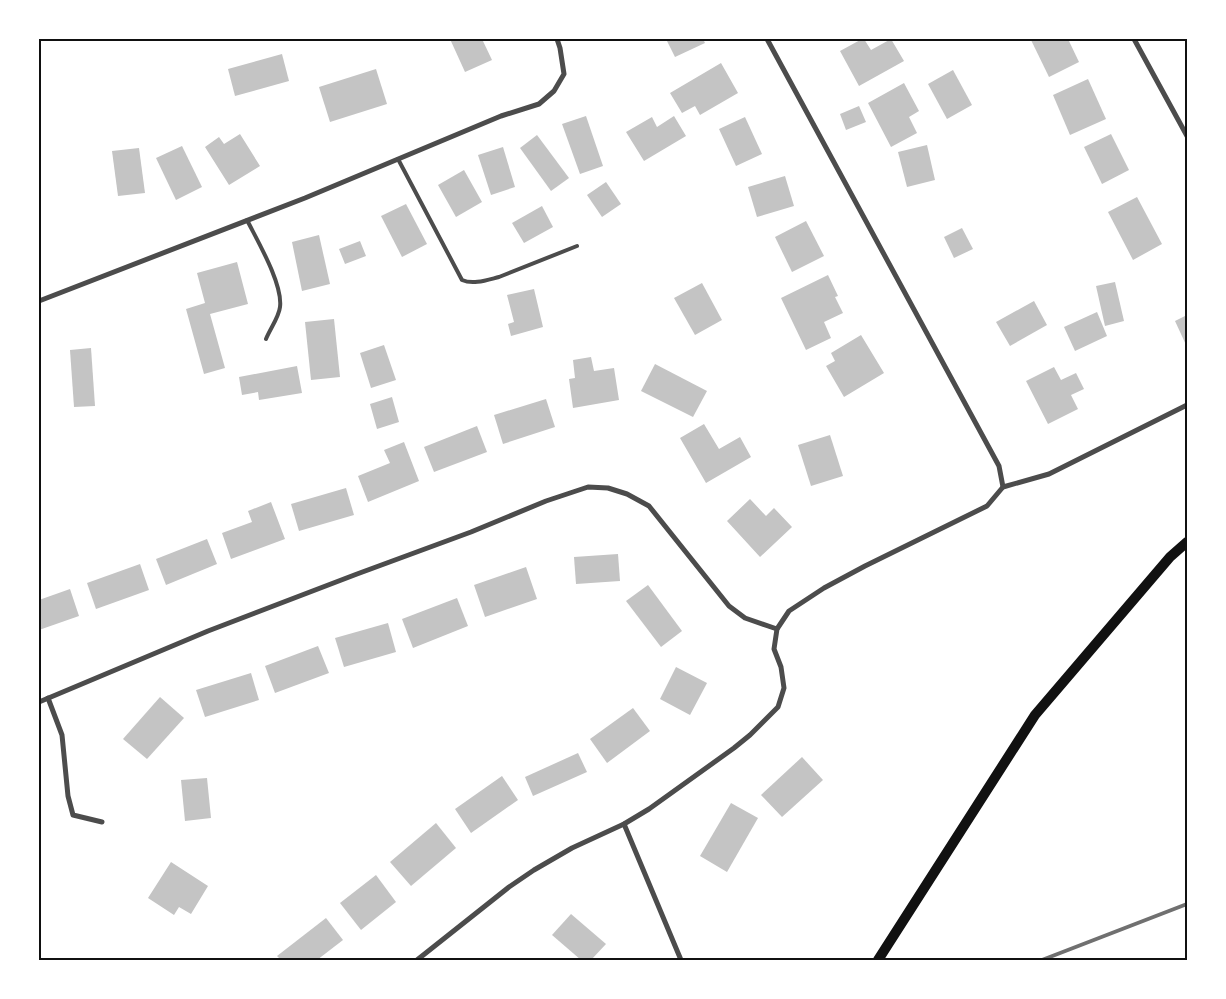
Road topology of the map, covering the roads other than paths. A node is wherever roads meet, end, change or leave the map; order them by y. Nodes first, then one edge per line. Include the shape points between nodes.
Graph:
1 (557, 39) edge
2 (767, 39) edge
3 (1134, 39) edge
4 (1187, 136) edge
5 (398, 159) junction
6 (247, 220) junction
7 (577, 246) dead end
8 (39, 301) edge
9 (266, 339) dead end
10 (1187, 405) edge
11 (1003, 487) junction
12 (1187, 542) edge
13 (777, 629) junction
14 (48, 698) junction
15 (39, 702) edge
16 (102, 822) dead end
17 (624, 824) junction
18 (417, 960) edge
19 (681, 960) edge
20 (878, 960) edge

1 - 5 street via 564,74 554,91 539,104 501,116
2 - 11 street via 999,466
3 - 4 street
5 - 6 street
5 - 7 lane via 462,280 486,281
6 - 8 street
6 - 9 lane via 278,289 280,307
10 - 11 street via 1049,474
11 - 13 street via 987,506 824,588 789,611
12 - 20 main road via 1170,557 1035,715
13 - 14 street via 745,618 729,606 649,506 608,488 588,487 347,577
13 - 17 street via 774,649 784,688 778,707 734,748
14 - 15 street
14 - 16 street via 62,735 73,815
17 - 18 street via 534,870
17 - 19 street

